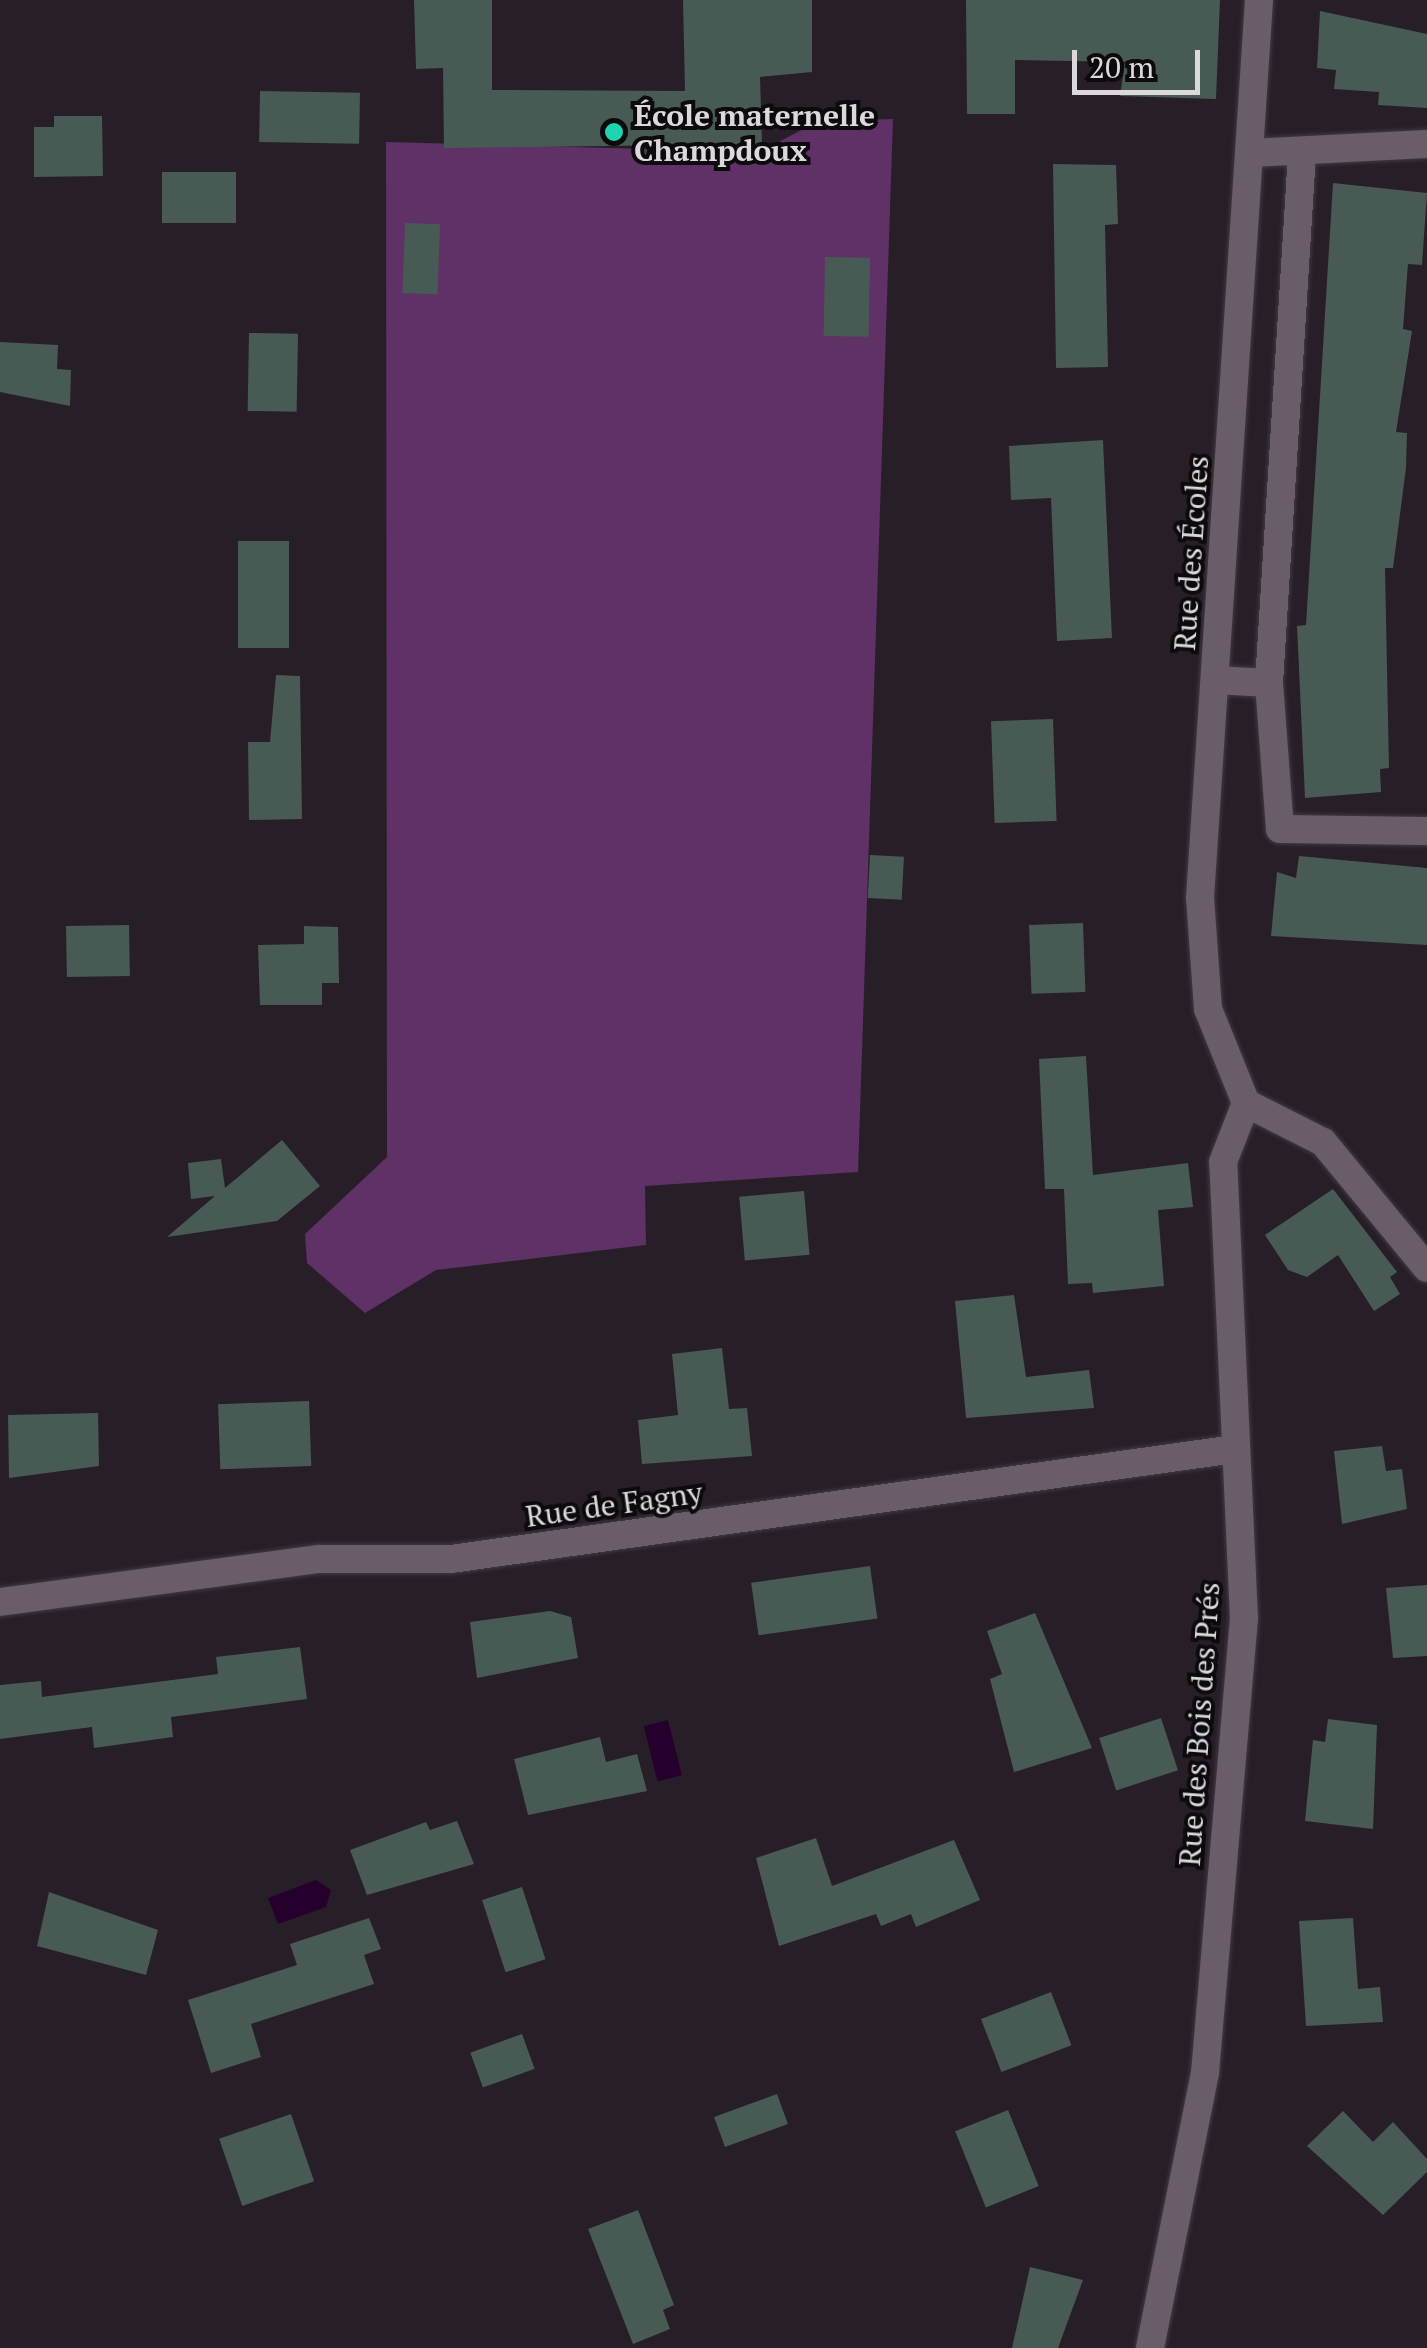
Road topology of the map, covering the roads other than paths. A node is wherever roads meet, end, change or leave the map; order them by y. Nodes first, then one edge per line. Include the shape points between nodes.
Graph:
1 (1259, 0) edge
2 (1427, 144) edge
3 (1250, 153) junction
4 (1302, 154) junction
5 (1215, 680) junction
6 (1269, 684) junction
7 (1427, 831) edge
8 (1246, 1103) junction
9 (1427, 1268) edge
10 (1235, 1449) junction
11 (0, 1602) edge
12 (1150, 2348) edge

1 - 3 street, Rue des Écoles
2 - 4 street
3 - 4 street
3 - 5 street, Rue des Écoles
4 - 6 street
5 - 6 street
5 - 8 street, Rue des Écoles via 1200,898 1208,1009
6 - 7 street via 1280,829
8 - 9 street via 1322,1142
8 - 10 street, Rue des Bois des Prés via 1222,1162
10 - 11 street, Rue de Fagny via 452,1559 319,1559
10 - 12 street, Rue des Bois des Prés via 1244,1619 1205,2073

